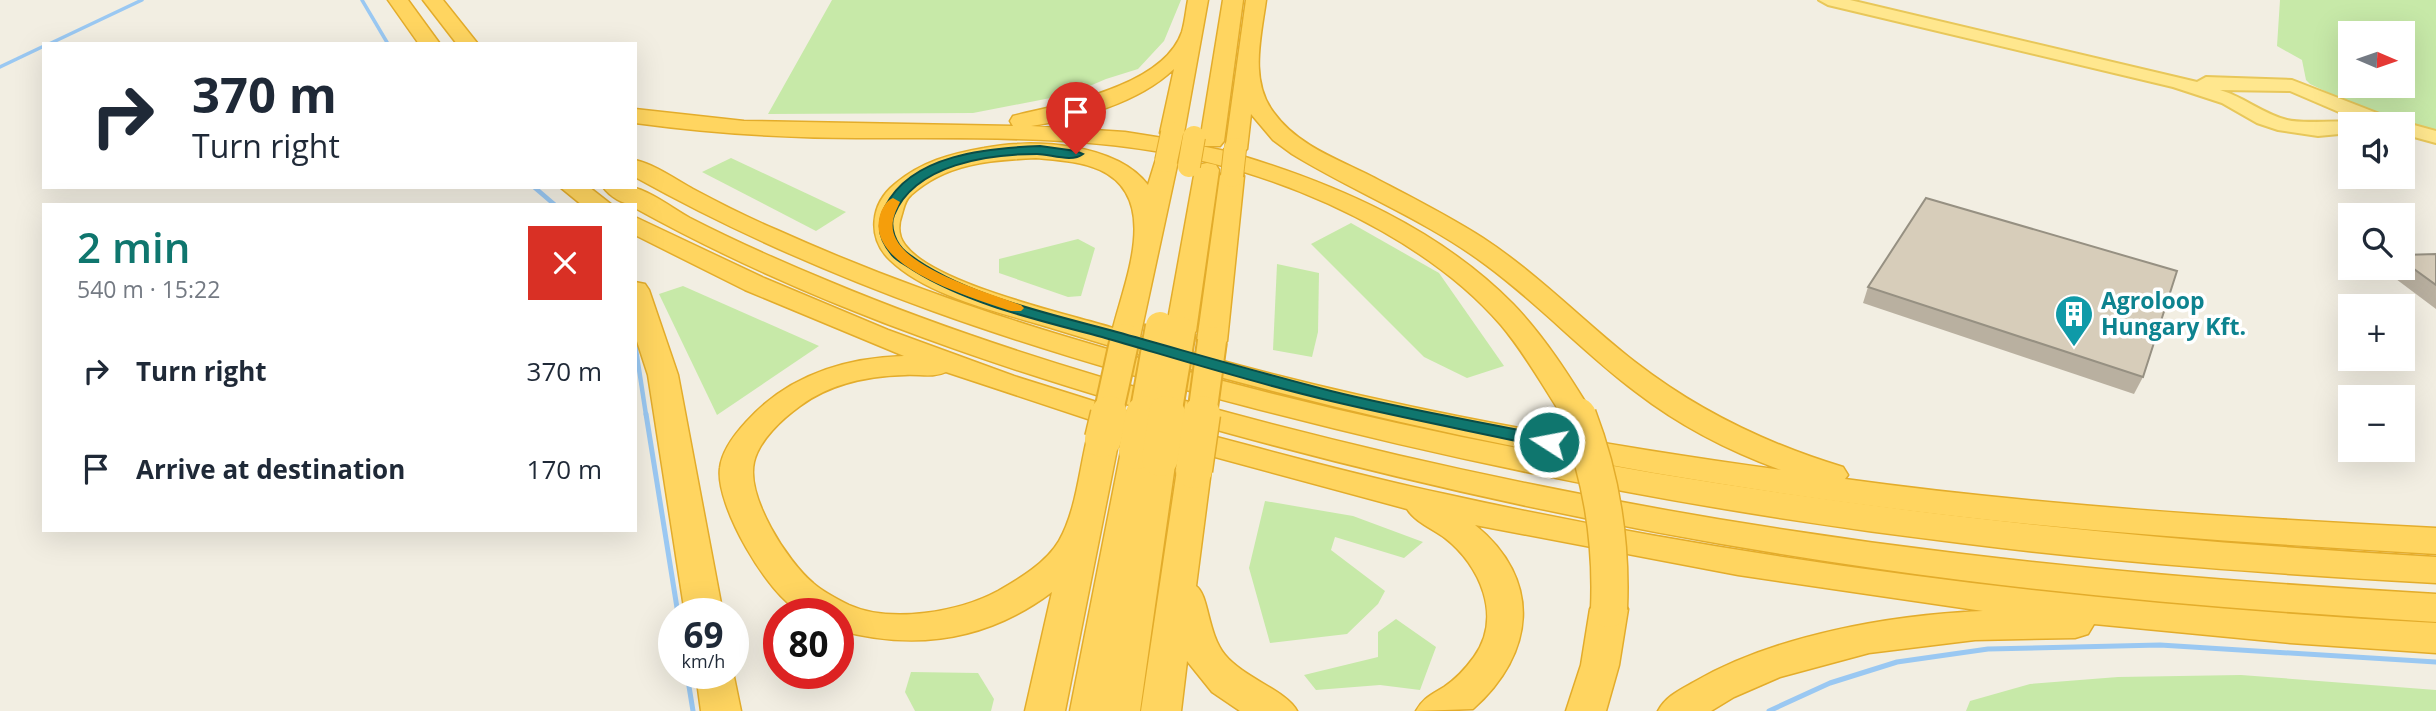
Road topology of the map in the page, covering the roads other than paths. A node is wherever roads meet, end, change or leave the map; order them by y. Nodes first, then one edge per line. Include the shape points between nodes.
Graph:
1 (396, 0) edge
2 (433, 0) edge
3 (1198, 0) edge
4 (1219, 0) edge
5 (1233, 0) edge
6 (1255, 0) edge
7 (1828, 0) edge
8 (1190, 36) junction
9 (412, 42) edge
10 (428, 42) edge
11 (466, 42) edge
12 (1247, 60) junction
13 (2135, 72) joint
14 (2231, 92) junction
15 (2339, 112) edge
16 (637, 116) edge
17 (2338, 125) edge
18 (909, 130) junction
19 (2415, 134) edge
20 (1193, 137) junction
21 (2436, 138) edge
22 (637, 168) edge
23 (1198, 168) junction
24 (557, 189) edge
25 (575, 189) edge
26 (619, 189) edge
27 (570, 203) edge
28 (597, 203) edge
29 (637, 226) edge
30 (1149, 237) junction
31 (637, 296) edge
32 (979, 375) junction
33 (1149, 455) junction
34 (1390, 493) junction
35 (1975, 507) junction
36 (1089, 512) junction
37 (1184, 538) junction
38 (2436, 541) edge
39 (2436, 570) edge
40 (701, 598) edge
41 (810, 598) edge
42 (2436, 608) edge
43 (854, 620) edge
44 (2265, 628) junction
45 (2436, 638) edge
46 (717, 689) edge
47 (721, 711) edge
48 (1045, 711) edge
49 (1090, 711) edge
50 (1120, 711) edge
51 (1161, 711) edge
52 (1277, 711) edge
53 (1436, 711) edge
54 (1586, 711) edge
55 (1678, 711) edge

1 - 9 highway via 394,9
1 - 10 highway
2 - 11 highway
3 - 8 highway
4 - 20 highway
5 - 20 highway
6 - 12 highway
7 - 13 main road
8 - 18 highway via 1151,77 1087,106 1006,123
8 - 20 highway
12 - 23 highway, bridge via 1235,149
12 - 35 highway via 1249,90 1274,129 1500,262 1668,402 1731,438 1789,461 1860,483
13 - 14 main road
14 - 15 main road via 2266,82 2291,86 2313,92
14 - 17 main road via 2264,120 2318,130
16 - 18 highway via 727,127
18 - 54 highway, bridge via 1077,135 1203,154 1273,174 1352,205 1425,248 1474,285 1508,315 1540,355 1578,416 1604,494 1611,547 1609,609 1600,665
19 - 21 main road
20 - 23 highway
20 - 23 highway, bridge
22 - 39 highway via 820,258 971,315 1101,358 1471,452 1732,500 1958,532 2184,554
23 - 30 highway
23 - 33 highway, bridge
23 - 37 highway, bridge via 1212,341
24 - 27 highway
25 - 28 highway
26 - 42 highway via 706,237 788,274 993,354 1236,426 1423,472 1667,522 1978,569 2209,593
29 - 32 highway via 763,287
30 - 35 highway via 1143,198 1128,176 1091,158 1040,150 976,155 936,169 901,191 886,218 887,237 898,254 956,287 1256,377 1419,416 1649,461
30 - 36 highway, bridge
31 - 40 highway via 663,375
32 - 34 highway via 1159,432
32 - 41 highway via 898,364 844,373 778,405 743,447 736,469 743,505 766,548 799,591
33 - 49 highway
33 - 50 highway
34 - 44 highway via 1766,567 1992,600
34 - 53 highway via 1445,520 1467,537 1480,550 1500,586 1505,636 1495,657 1466,694
35 - 38 highway via 2186,528
36 - 43 highway via 1066,558 1017,599 932,627 876,626
36 - 48 highway
37 - 51 highway
37 - 52 highway via 1186,618 1199,651 1222,679
44 - 45 highway
44 - 55 highway via 2067,624 1895,635 1826,648 1743,676
46 - 47 highway

